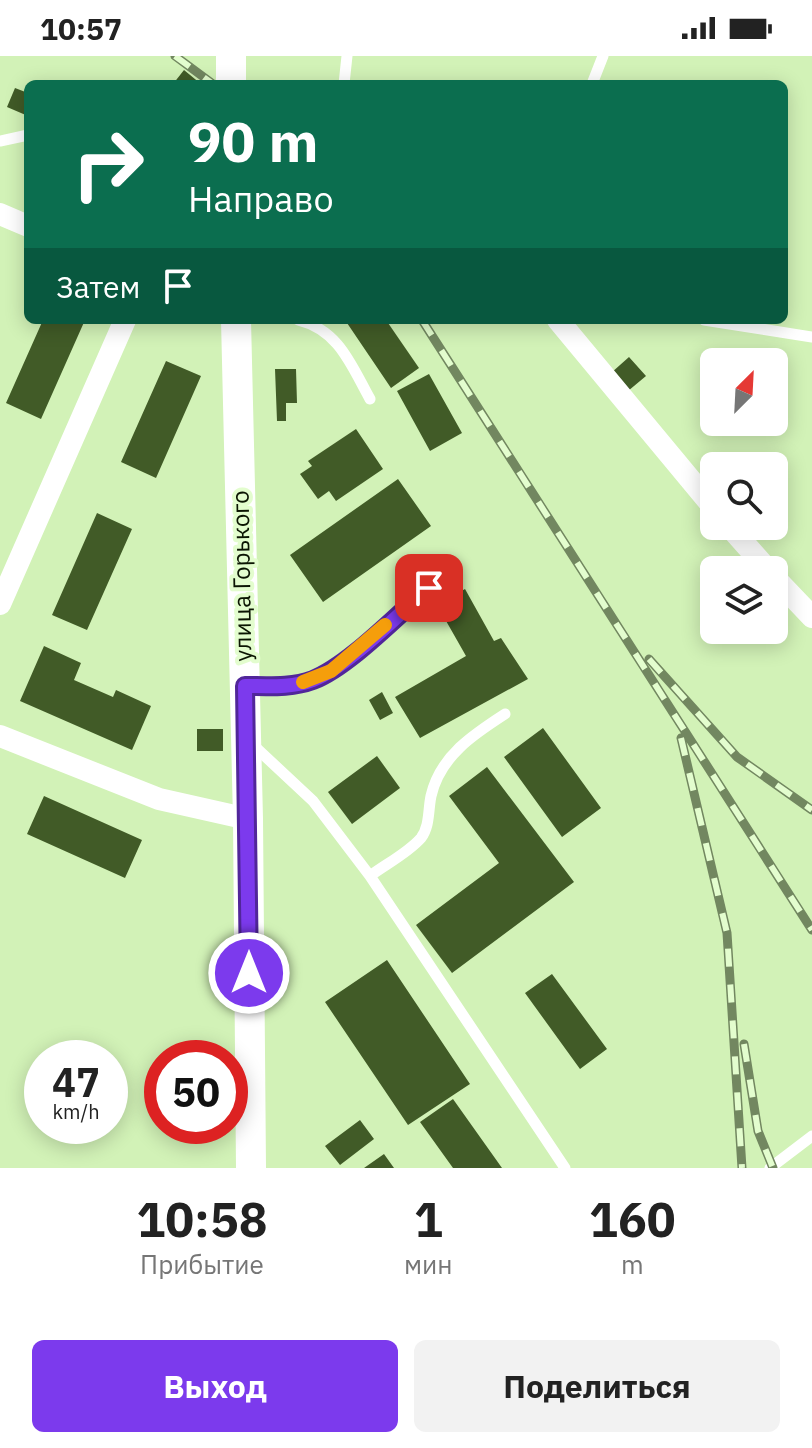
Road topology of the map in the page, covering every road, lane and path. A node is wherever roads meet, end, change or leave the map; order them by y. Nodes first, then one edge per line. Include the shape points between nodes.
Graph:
1 (347, 56) edge
2 (603, 56) edge
3 (344, 80) edge
4 (594, 80) edge
5 (24, 136) edge
6 (0, 141) edge
7 (0, 214) edge
8 (24, 224) edge
9 (123, 324) edge
10 (236, 324) edge
11 (315, 324) edge
12 (561, 324) edge
13 (729, 324) edge
14 (812, 337) edge
15 (370, 399) dead end
16 (700, 491) edge
17 (741, 540) edge
18 (756, 556) edge
19 (429, 588) dead end
20 (788, 592) edge
21 (0, 604) edge
22 (812, 617) edge
23 (245, 686) junction
24 (505, 714) dead end
25 (0, 736) edge
26 (246, 738) junction
27 (248, 819) junction
28 (370, 876) junction
29 (812, 1136) edge
30 (251, 1168) edge
31 (565, 1168) edge
32 (770, 1168) edge

1 - 3 lane
2 - 4 lane
5 - 6 lane
7 - 8 street
9 - 21 street
10 - 23 main road, улица Горького
11 - 15 lane via 339,342
12 - 16 street
13 - 14 lane
17 - 18 street
19 - 23 lane via 331,671 288,685
20 - 22 street
23 - 26 main road, улица Горького
24 - 28 lane via 464,741 448,760 431,794 420,840
25 - 27 street via 159,799
26 - 27 main road, улица Горького
26 - 28 lane via 313,801
27 - 30 main road, улица Горького
28 - 31 lane
29 - 32 lane

